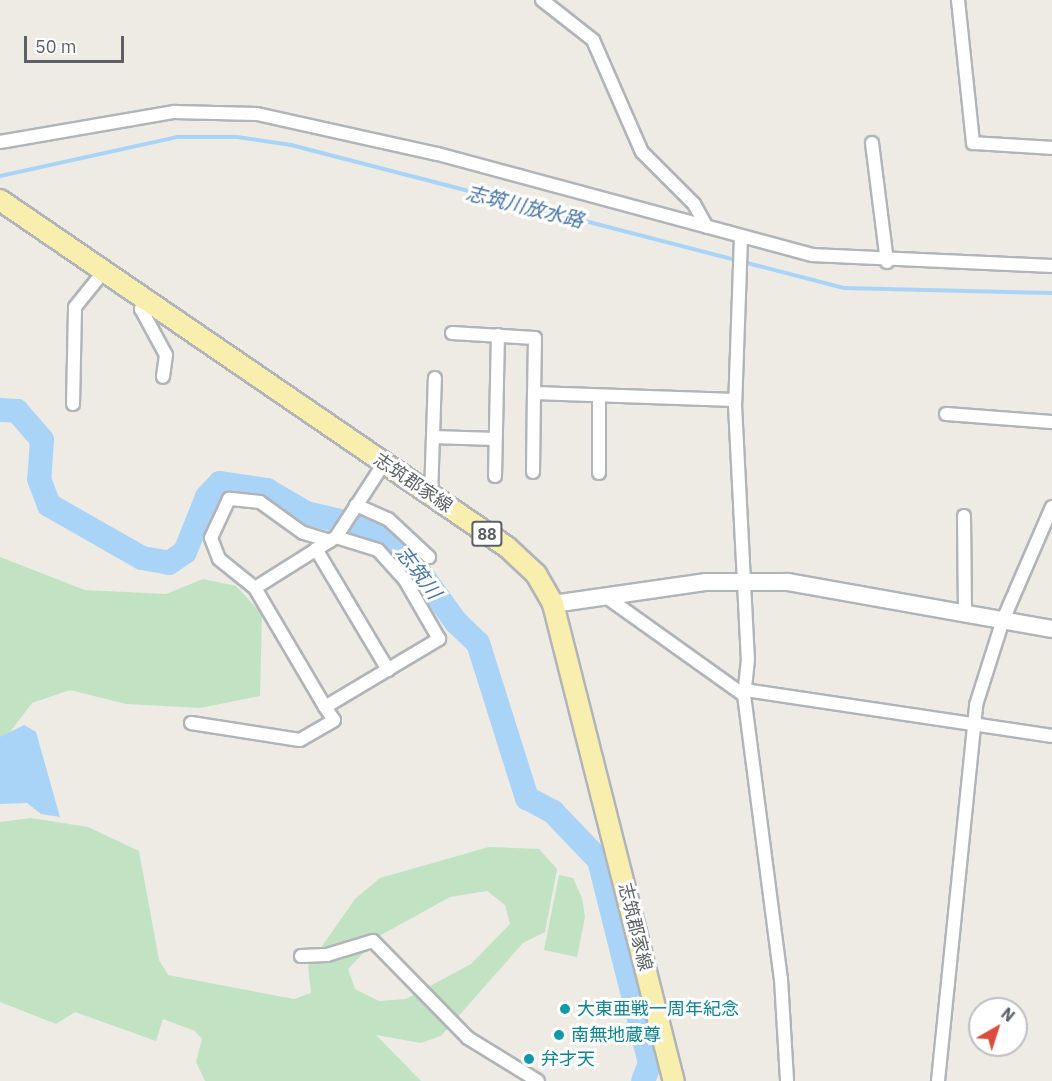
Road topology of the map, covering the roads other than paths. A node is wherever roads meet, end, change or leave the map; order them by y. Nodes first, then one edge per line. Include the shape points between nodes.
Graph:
1 (542, 0) edge
2 (958, 0) edge
3 (0, 142) edge
4 (872, 143) dead end
5 (1052, 148) edge
6 (3, 207) edge
7 (707, 227) junction
8 (741, 237) junction
9 (887, 262) junction
10 (1052, 266) edge
11 (104, 270) junction
12 (144, 299) junction
13 (452, 333) dead end
14 (498, 335) junction
15 (163, 377) dead end
16 (435, 378) dead end
17 (534, 393) junction
18 (599, 397) junction
19 (735, 400) junction
20 (74, 404) dead end
21 (946, 414) dead end
22 (1052, 422) edge
23 (433, 437) junction
24 (495, 439) junction
25 (384, 463) junction
26 (533, 472) dead end
27 (599, 473) dead end
28 (495, 476) dead end
29 (431, 496) junction
30 (1052, 507) edge
31 (353, 509) junction
32 (964, 516) dead end
33 (335, 536) junction
34 (316, 549) junction
35 (429, 557) dead end
36 (741, 582) junction
37 (255, 588) junction
38 (605, 596) junction
39 (553, 604) junction
40 (965, 613) junction
41 (1003, 620) junction
42 (1052, 629) edge
43 (388, 670) junction
44 (745, 692) junction
45 (325, 707) junction
46 (191, 723) dead end
47 (974, 724) junction
48 (1052, 736) edge
49 (301, 956) dead end
50 (537, 1081) edge
51 (674, 1081) edge
52 (788, 1081) edge
53 (939, 1081) edge

1 - 7 street via 593,40 642,152 694,204
2 - 5 street via 973,143
3 - 7 street via 174,112 257,114 438,154
4 - 9 street
6 - 11 main road, 志筑郡家線 / 88
7 - 8 street
8 - 9 street via 812,255
8 - 19 street
9 - 10 street
11 - 12 main road, 志筑郡家線 / 88
11 - 20 street via 75,307
12 - 15 street via 141,309 166,355
12 - 25 main road, 志筑郡家線 / 88
13 - 14 street
14 - 17 street via 535,338
14 - 24 street
16 - 23 street
17 - 18 street
17 - 26 street
18 - 19 street
18 - 27 street
19 - 36 street
21 - 22 street
23 - 24 street
23 - 29 street
24 - 28 street
25 - 29 main road, 志筑郡家線 / 88
25 - 31 street
29 - 39 main road, 志筑郡家線 / 88 via 526,562
30 - 41 street
31 - 33 street
31 - 35 street via 388,519
32 - 40 street
33 - 34 street
33 - 37 street via 297,529 260,502 229,499 211,545 219,559
33 - 43 street via 378,550 405,580 439,639
34 - 37 street
34 - 43 street
36 - 38 street
36 - 40 street via 815,585
36 - 44 street
37 - 45 street
38 - 39 street
38 - 44 street
39 - 51 main road, 志筑郡家線 / 88
40 - 41 street
41 - 42 street
41 - 47 street via 981,683
43 - 45 street
44 - 47 street
44 - 52 street via 781,979
45 - 46 street via 334,720 300,740
47 - 48 street
47 - 53 street
49 - 50 street via 327,955 373,941 468,1038

